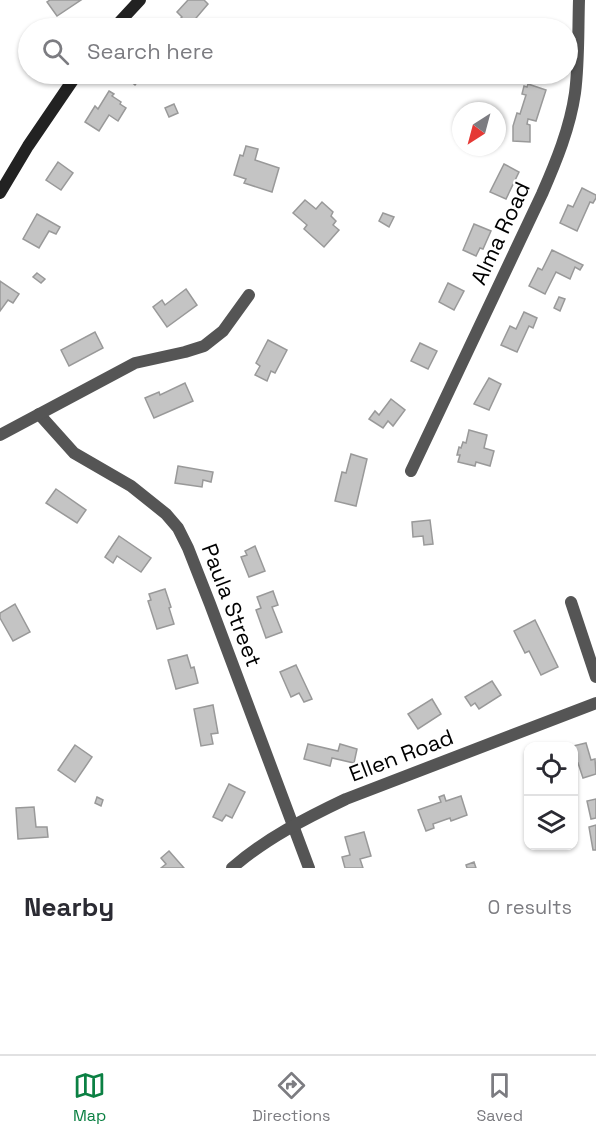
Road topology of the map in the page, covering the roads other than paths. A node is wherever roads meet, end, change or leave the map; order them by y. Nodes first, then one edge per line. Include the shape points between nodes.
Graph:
1 (140, 0) edge
2 (579, 0) edge
3 (123, 18) edge
4 (578, 24) edge
5 (70, 84) edge
6 (576, 84) edge
7 (0, 193) edge
8 (249, 295) dead end
9 (39, 414) junction
10 (0, 435) edge
11 (411, 471) dead end
12 (571, 602) dead end
13 (596, 677) edge
14 (596, 703) edge
15 (294, 827) junction
16 (232, 868) edge
17 (309, 868) edge

1 - 3 main road
2 - 4 street, Alma Road
5 - 7 main road
6 - 11 street, Alma Road via 568,127 556,159
8 - 9 street via 223,331 204,346 135,363
9 - 10 street
9 - 15 street, Paula Street via 74,453 131,486 178,528
12 - 13 street
14 - 15 street, Ellen Road via 346,798
15 - 16 street, Ellen Road
15 - 17 street, Paula Street

